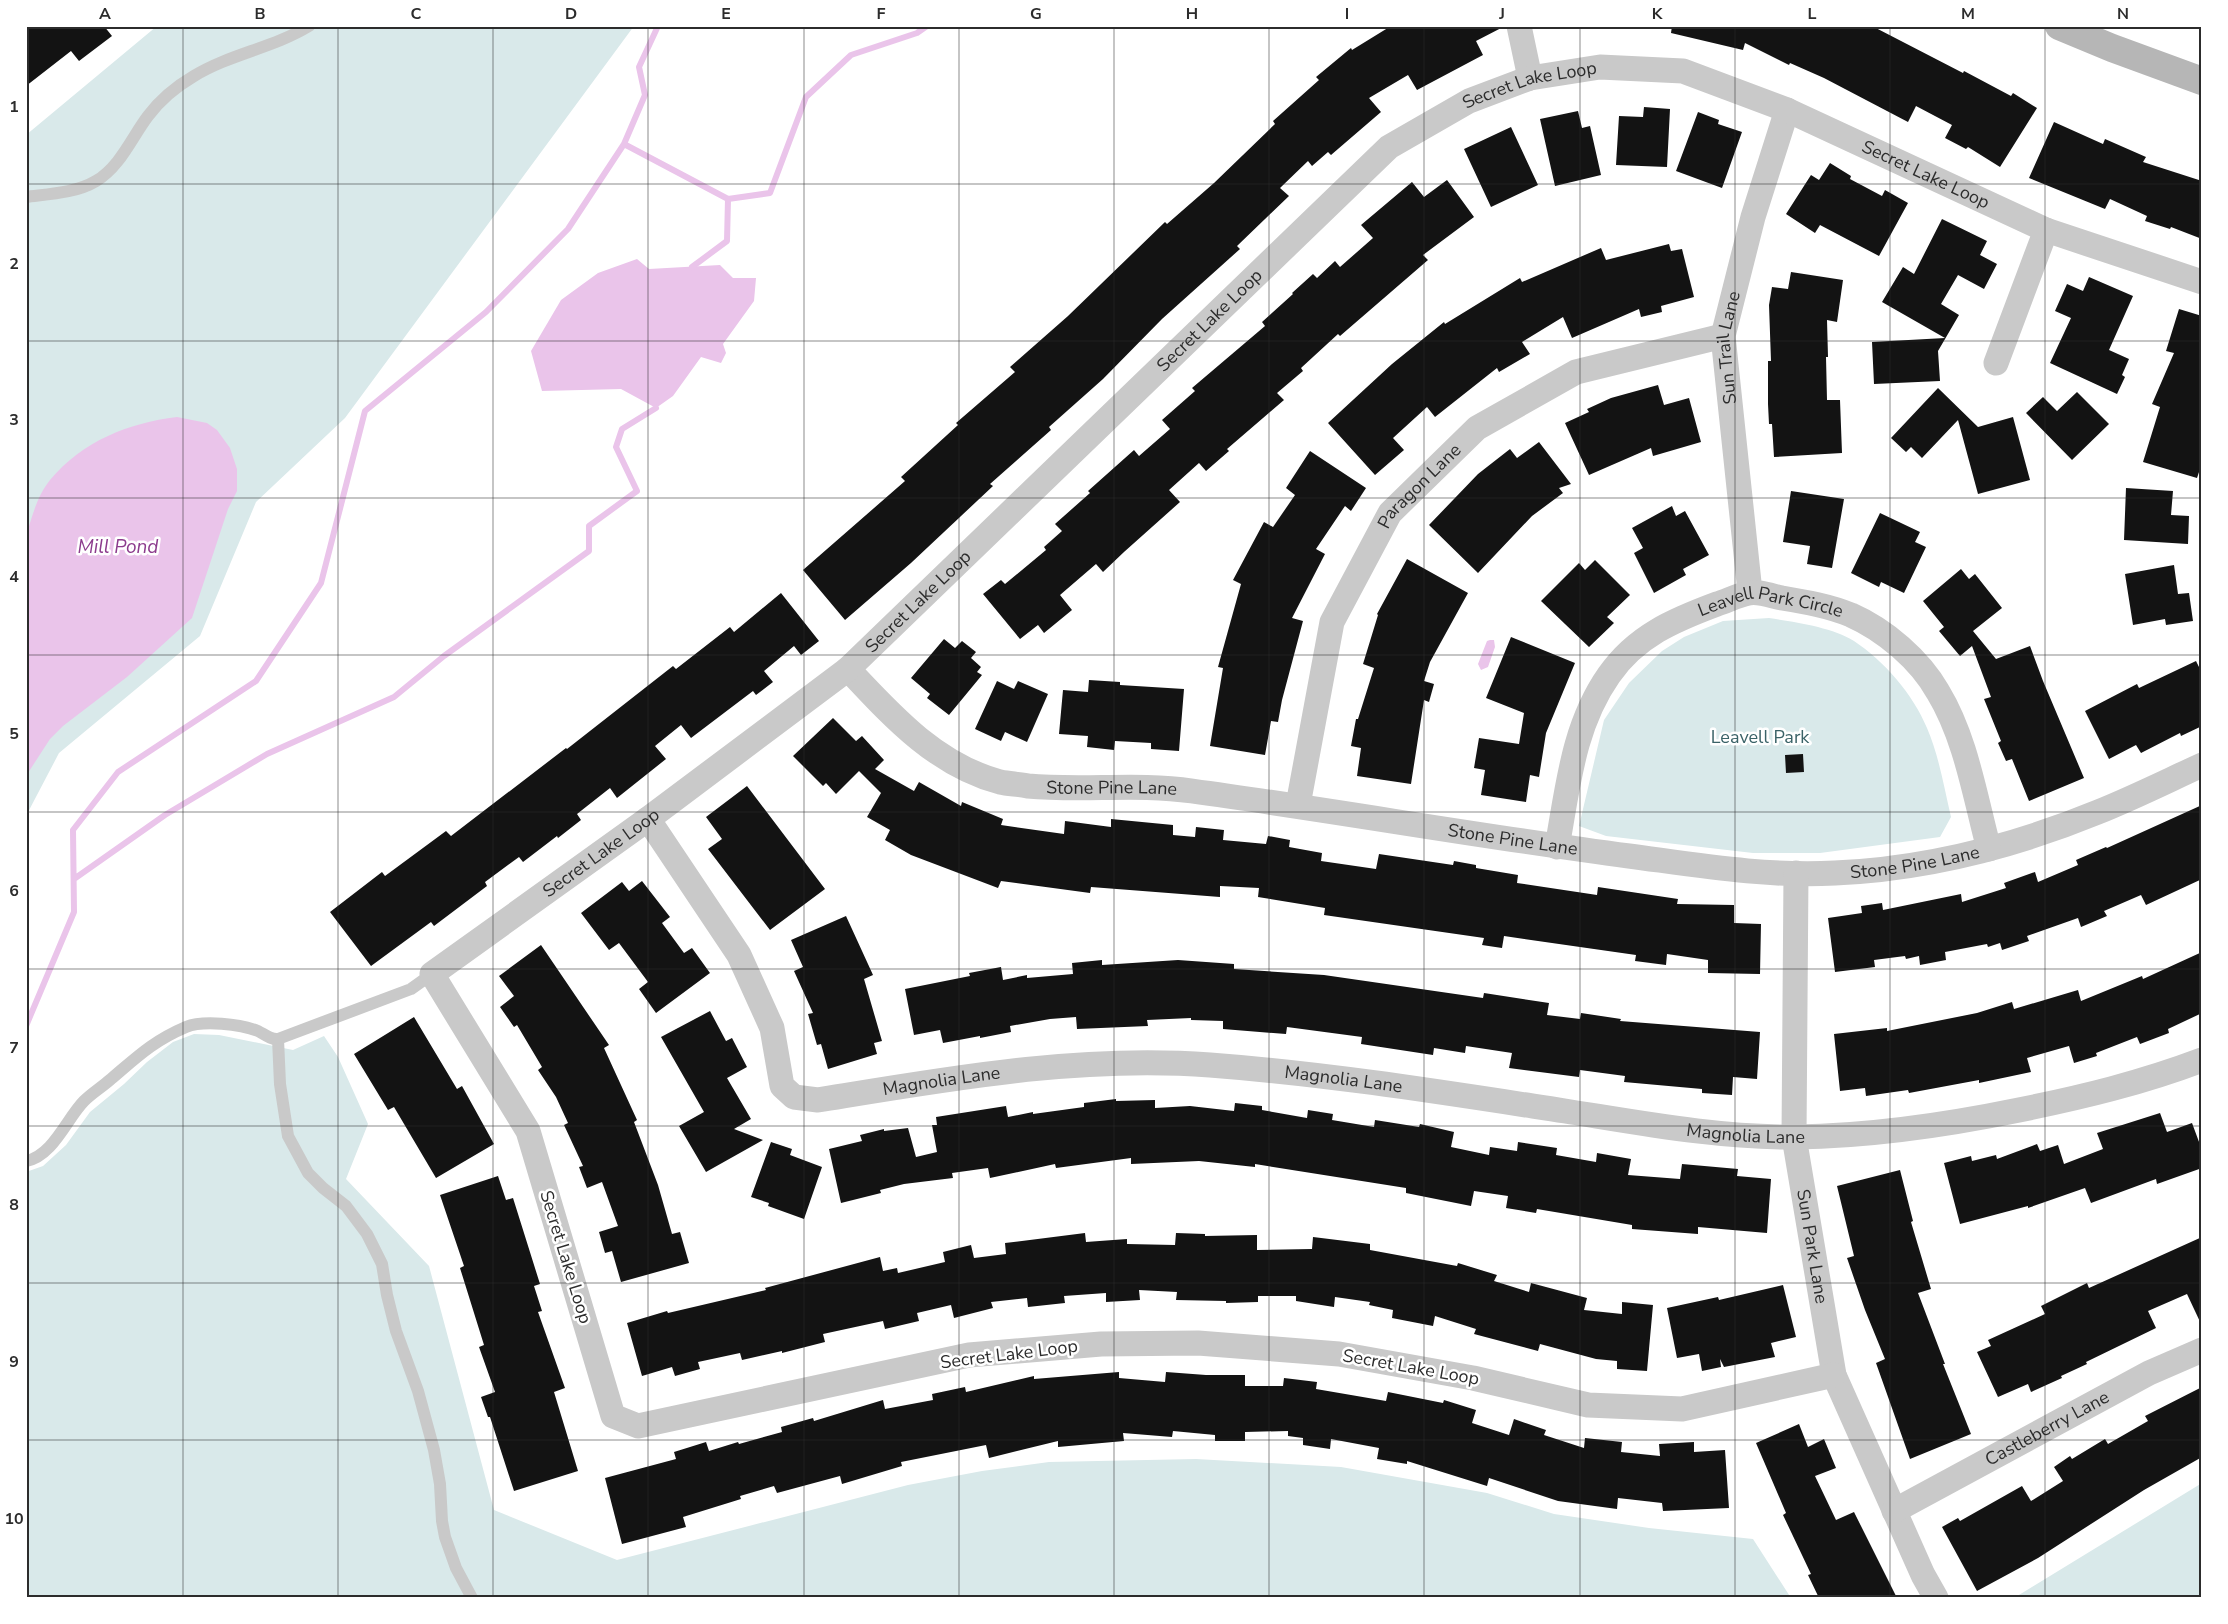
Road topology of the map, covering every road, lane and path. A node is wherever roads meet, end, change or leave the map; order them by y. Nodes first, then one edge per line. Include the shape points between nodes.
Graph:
1 (309, 26) edge
2 (1519, 26) edge
3 (2060, 26) edge
4 (1530, 78) junction
5 (2202, 81) edge
6 (1787, 110) junction
7 (26, 197) edge
8 (2046, 230) junction
9 (2202, 282) edge
10 (1723, 336) junction
11 (1996, 363) dead end
12 (1750, 592) junction
13 (848, 669) junction
14 (2202, 765) edge
15 (1298, 805) junction
16 (648, 819) junction
17 (1557, 847) junction
18 (1989, 849) junction
19 (1796, 873) junction
20 (432, 974) junction
21 (278, 1039) junction
22 (2202, 1060) edge
23 (1794, 1137) junction
24 (26, 1161) edge
25 (2202, 1350) edge
26 (1834, 1375) junction
27 (1894, 1510) junction
28 (472, 1598) edge
29 (1936, 1598) edge

1 - 7 lane via 223,61 170,92 149,115 108,172 96,181 73,190
2 - 4 street
3 - 5 main road
4 - 6 street, Secret Lake Loop via 1600,67 1683,70
4 - 13 street, Secret Lake Loop via 1469,101 1389,147
6 - 8 street, Secret Lake Loop
6 - 10 street, Sun Trail Lane via 1753,217
8 - 9 street, Secret Lake Loop
8 - 11 street
10 - 12 street, Sun Trail Lane
10 - 15 street, Paragon Lane via 1576,372 1477,428 1390,513 1332,622
12 - 17 street, Leavell Park Circle via 1676,619 1639,641 1610,674 1591,704 1575,749
12 - 18 street, Leavell Park Circle via 1815,603 1852,616 1886,636 1915,661 1938,691 1952,719
13 - 15 street, Stone Pine Lane via 900,724 930,748 963,768 1002,783 1054,788 1175,788
13 - 16 street, Secret Lake Loop
14 - 18 street, Stone Pine Lane via 2096,813
15 - 17 street, Stone Pine Lane
16 - 20 street, Secret Lake Loop
16 - 23 street, Magnolia Lane via 739,956 772,1028 782,1086 794,1097 818,1100 972,1075 1106,1064 1205,1065 1334,1076 1691,1131
17 - 19 street, Stone Pine Lane via 1748,871
18 - 19 street, Stone Pine Lane via 1917,865 1835,873
19 - 23 street, Sun Park Lane
20 - 21 lane via 410,989
20 - 26 street, Secret Lake Loop via 528,1131 613,1416 638,1426 970,1355 1101,1344 1198,1343 1339,1354 1473,1378 1588,1405 1682,1410
21 - 24 lane via 226,1024 189,1026 164,1037 83,1102 64,1130 44,1151
21 - 28 lane via 280,1084 288,1136 308,1173 346,1206 367,1234 382,1264 394,1322 434,1450 445,1537
22 - 23 street, Magnolia Lane via 2152,1079 1975,1119 1893,1131
23 - 26 street, Sun Park Lane
25 - 27 street, Castleberry Lane via 2149,1373
26 - 27 street, Sun Park Lane
27 - 29 street, Sun Park Lane

